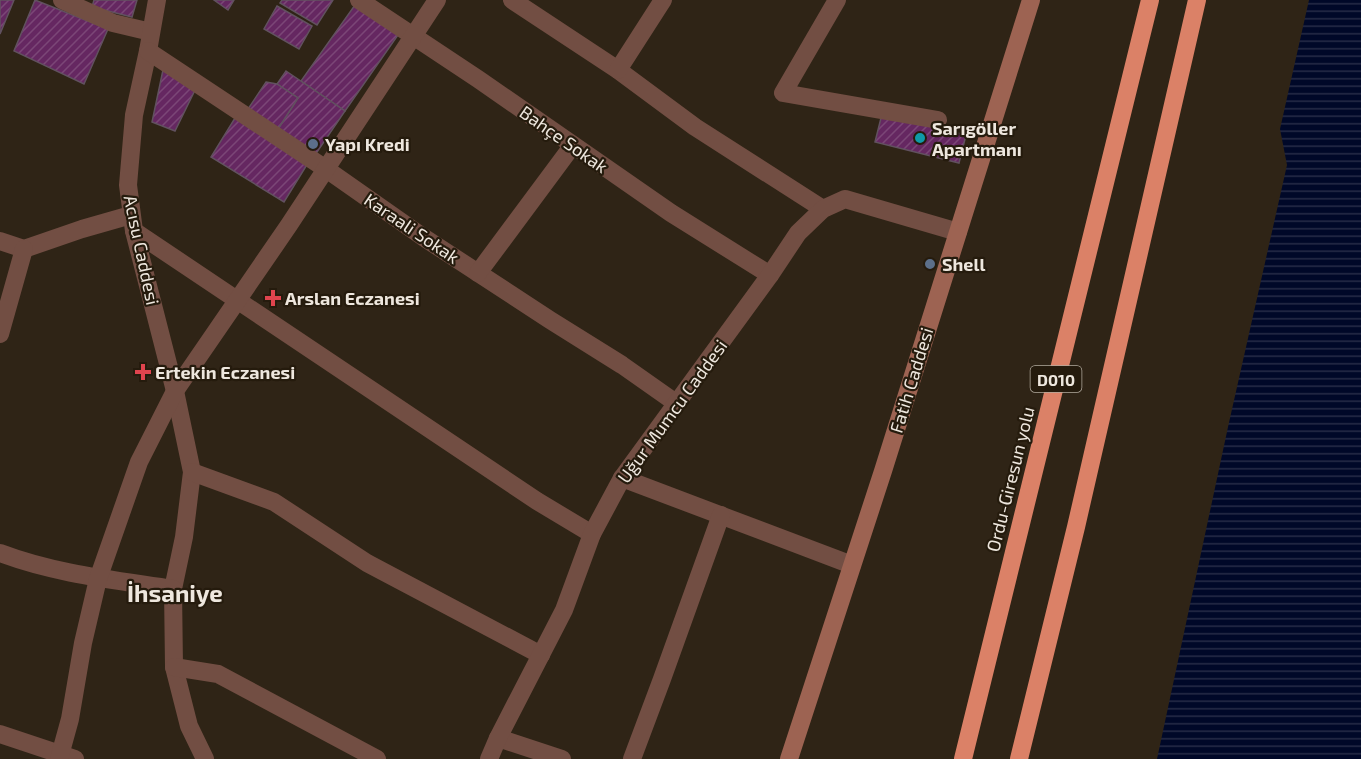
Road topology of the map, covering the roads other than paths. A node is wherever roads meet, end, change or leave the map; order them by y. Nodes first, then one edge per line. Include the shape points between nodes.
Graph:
1 (62, 0) edge
2 (157, 0) edge
3 (359, 0) edge
4 (437, 0) edge
5 (512, 0) edge
6 (663, 0) edge
7 (837, 0) edge
8 (1031, 0) edge
9 (1150, 0) edge
10 (1197, 0) edge
11 (151, 32) junction
12 (413, 35) junction
13 (148, 51) junction
14 (618, 70) junction
15 (938, 120) dead end
16 (573, 145) junction
17 (326, 169) junction
18 (823, 209) junction
19 (132, 223) junction
20 (958, 232) junction
21 (0, 241) edge
22 (24, 249) junction
23 (478, 273) junction
24 (770, 275) junction
25 (238, 300) junction
26 (0, 334) edge
27 (175, 392) junction
28 (676, 403) junction
29 (192, 472) junction
30 (622, 478) junction
31 (721, 515) junction
32 (591, 534) junction
33 (0, 553) edge
34 (852, 565) junction
35 (98, 579) junction
36 (173, 589) junction
37 (541, 655) junction
38 (174, 667) junction
39 (0, 734) edge
40 (498, 738) junction
41 (65, 758) edge
42 (205, 759) edge
43 (377, 759) edge
44 (489, 759) edge
45 (562, 759) edge
46 (632, 759) edge
47 (789, 759) edge
48 (963, 759) edge
49 (1019, 759) edge

1 - 11 street via 114,22
2 - 11 street, Acısu Caddesi
3 - 12 street, Bahçe Sokak
4 - 12 street
5 - 14 street
6 - 14 street
7 - 15 street via 783,93
8 - 20 main road, Fatih Caddesi
9 - 48 highway, Ordu-Giresun yolu / D010
10 - 49 highway, D010
11 - 13 street, Acısu Caddesi
12 - 16 street, Bahçe Sokak
12 - 17 street
13 - 17 street, Karaali Sokak
13 - 19 street, Acısu Caddesi via 134,116 128,184
14 - 18 street via 695,127
16 - 23 street
16 - 24 street, Bahçe Sokak
17 - 23 street, Karaali Sokak
17 - 25 street
18 - 20 street, Uğur Mumcu Caddesi via 845,199
18 - 24 street, Uğur Mumcu Caddesi via 798,233
19 - 22 street via 82,229
19 - 25 street
19 - 27 street, Acısu Caddesi
20 - 34 main road, Fatih Caddesi
21 - 22 street
22 - 26 street
23 - 28 street, Karaali Sokak
24 - 28 street, Uğur Mumcu Caddesi
25 - 27 street
25 - 32 street
27 - 29 street, Acısu Caddesi
27 - 35 street via 139,462
28 - 30 street, Uğur Mumcu Caddesi
29 - 36 street, Acısu Caddesi
29 - 37 street via 274,502 367,563
30 - 31 street
30 - 32 street, Uğur Mumcu Caddesi
31 - 34 street
31 - 46 street
32 - 37 street, Uğur Mumcu Caddesi via 564,610
33 - 35 street
34 - 47 main road, Fatih Caddesi
35 - 36 street
35 - 41 street via 83,643
36 - 38 street, Acısu Caddesi
37 - 40 street, Uğur Mumcu Caddesi
38 - 42 street, Acısu Caddesi via 189,726
38 - 43 street via 218,674
39 - 41 street
40 - 44 street, Uğur Mumcu Caddesi
40 - 45 street

